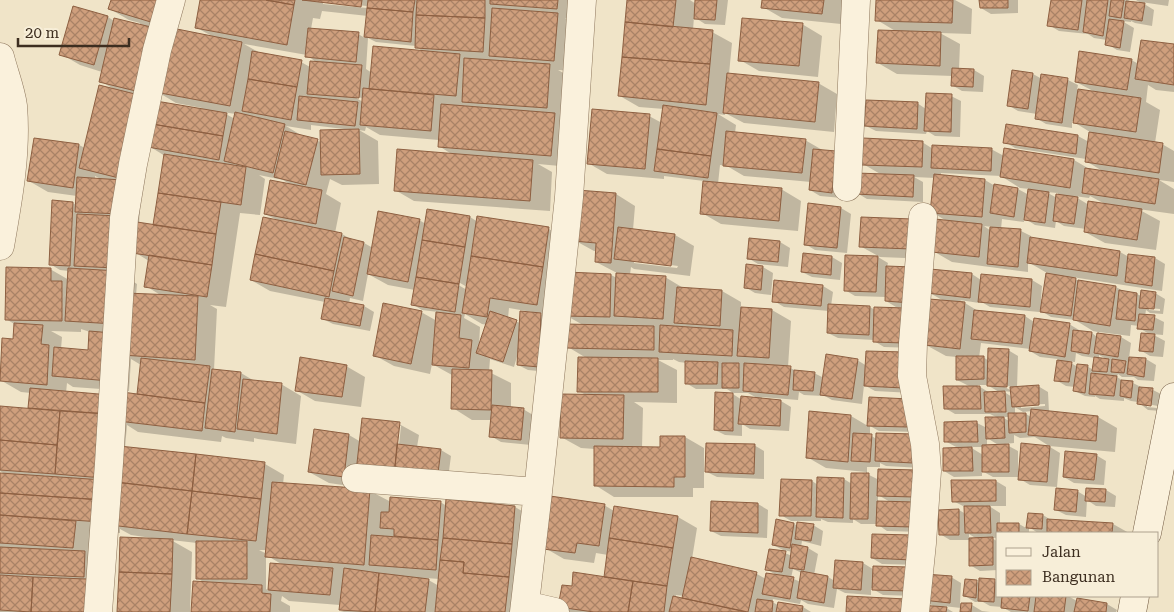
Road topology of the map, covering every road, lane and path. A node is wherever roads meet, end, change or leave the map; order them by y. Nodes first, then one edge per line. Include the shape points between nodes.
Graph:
1 (171, 0) edge
2 (582, 0) edge
3 (856, 0) edge
4 (0, 57) edge
5 (847, 187) dead end
6 (923, 217) dead end
7 (0, 246) edge
8 (1174, 397) edge
9 (356, 478) dead end
10 (538, 492) junction
11 (1147, 532) edge
12 (1135, 597) edge
13 (524, 608) edge
14 (98, 612) edge
15 (555, 612) edge
16 (915, 612) edge
17 (1132, 612) edge

1 - 14 street via 157,50 124,218
2 - 10 street via 569,197
3 - 5 street
4 - 7 street via 13,104 14,138 11,182
6 - 16 street via 912,376 927,471
8 - 11 street
9 - 10 street
10 - 13 street
12 - 17 street
13 - 15 street

